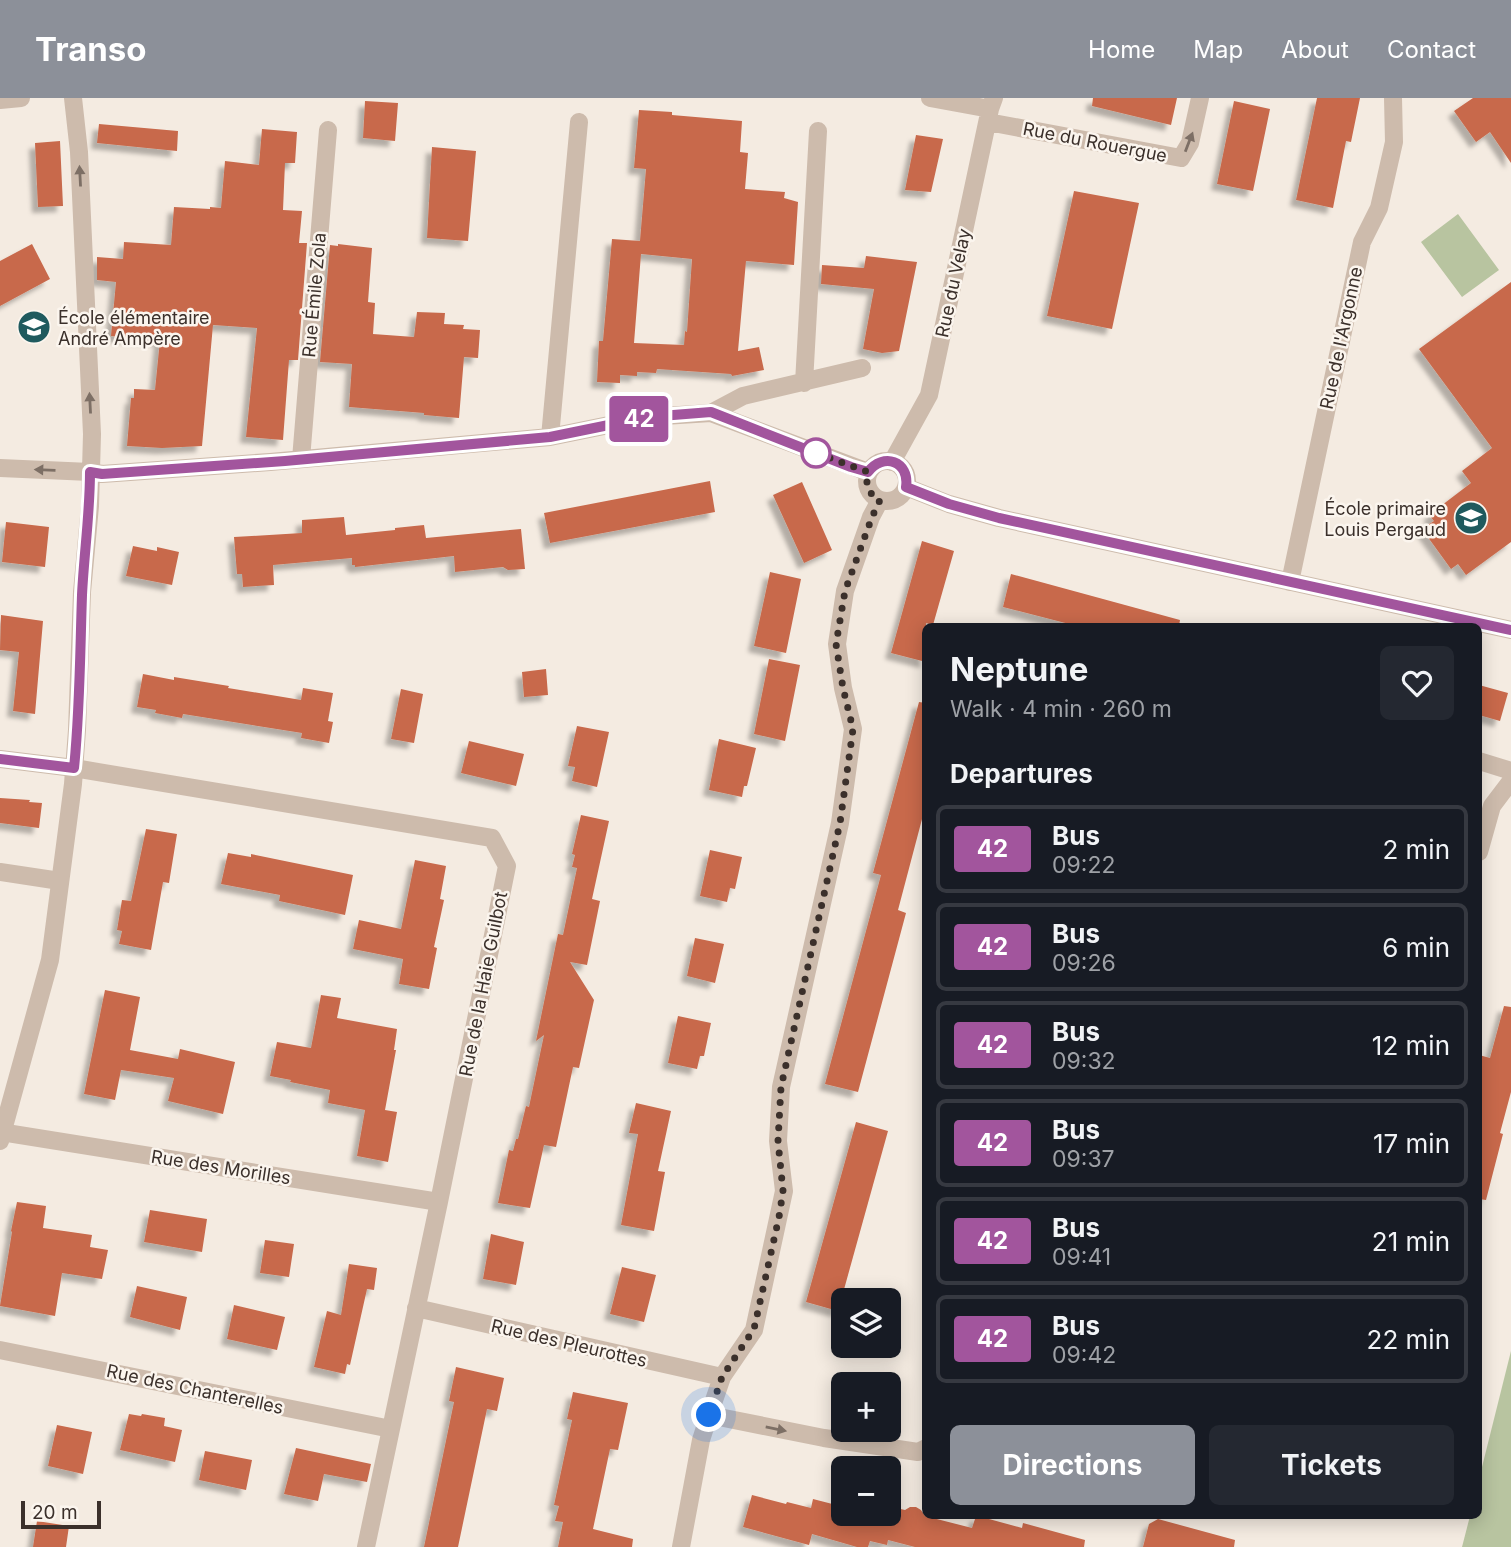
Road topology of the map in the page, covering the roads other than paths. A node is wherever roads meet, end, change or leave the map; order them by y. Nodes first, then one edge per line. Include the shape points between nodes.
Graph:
1 (21, 98) edge
2 (73, 98) edge
3 (930, 98) edge
4 (1200, 98) edge
5 (1393, 98) edge
6 (0, 100) edge
7 (991, 109) edge
8 (579, 122) dead end
9 (327, 130) dead end
10 (818, 131) dead end
11 (862, 368) dead end
12 (804, 383) junction
13 (711, 412) junction
14 (550, 437) junction
15 (301, 459) junction
16 (892, 461) junction
17 (0, 468) edge
18 (90, 472) junction
19 (868, 472) junction
20 (906, 487) junction
21 (880, 500) junction
22 (1290, 582) junction
23 (1479, 623) edge
24 (1482, 624) edge
25 (1511, 630) edge
26 (0, 759) edge
27 (1482, 762) edge
28 (74, 768) junction
29 (1511, 771) edge
30 (1511, 781) edge
31 (1482, 841) edge
32 (0, 872) edge
33 (60, 881) junction
34 (1, 1135) edge
35 (439, 1202) junction
36 (416, 1308) junction
37 (0, 1350) edge
38 (722, 1377) junction
39 (709, 1415) junction
40 (391, 1429) junction
41 (922, 1451) edge
42 (366, 1547) edge
43 (681, 1547) edge

1 - 6 street
18 -> 2 street via 92,434
3 - 7 street
7 -> 4 street, Rue du Rouergue via 1181,158 1190,143
5 - 22 street, Rue de l'Argonne via 1394,142 1379,208 1362,242
7 - 16 street, Rue du Velay via 929,395
8 - 14 street
9 - 15 street, Rue Émile Zola
10 - 12 street
11 - 12 street
12 - 13 street via 743,396
13 - 14 street via 648,417
13 - 19 street
14 - 15 street
15 - 18 street
16 - 19 street via 878,462
16 - 20 street via 906,474
18 -> 17 street
18 - 28 street
19 - 21 street via 867,485
20 - 21 street via 893,500
20 - 22 street via 999,518
21 - 38 street via 845,591 836,644 853,729 840,823 781,1087 778,1141 783,1191 774,1244 754,1329
22 - 23 street
24 - 25 street
26 - 28 street
27 - 29 street
28 - 33 street
28 - 35 street, Rue de la Haie Guilbot via 492,838 507,866
30 - 31 street via 1492,806
32 - 33 street
33 - 34 street via 50,960
34 - 35 street, Rue des Morilles
35 - 36 street, Rue de la Haie Guilbot
36 - 38 street, Rue des Pleurottes
36 - 40 street, Rue de la Haie Guilbot
37 - 40 street, Rue des Chanterelles
38 - 39 street
39 -> 41 street via 824,1438
39 - 43 street
40 - 42 street, Rue de la Haie Guilbot

